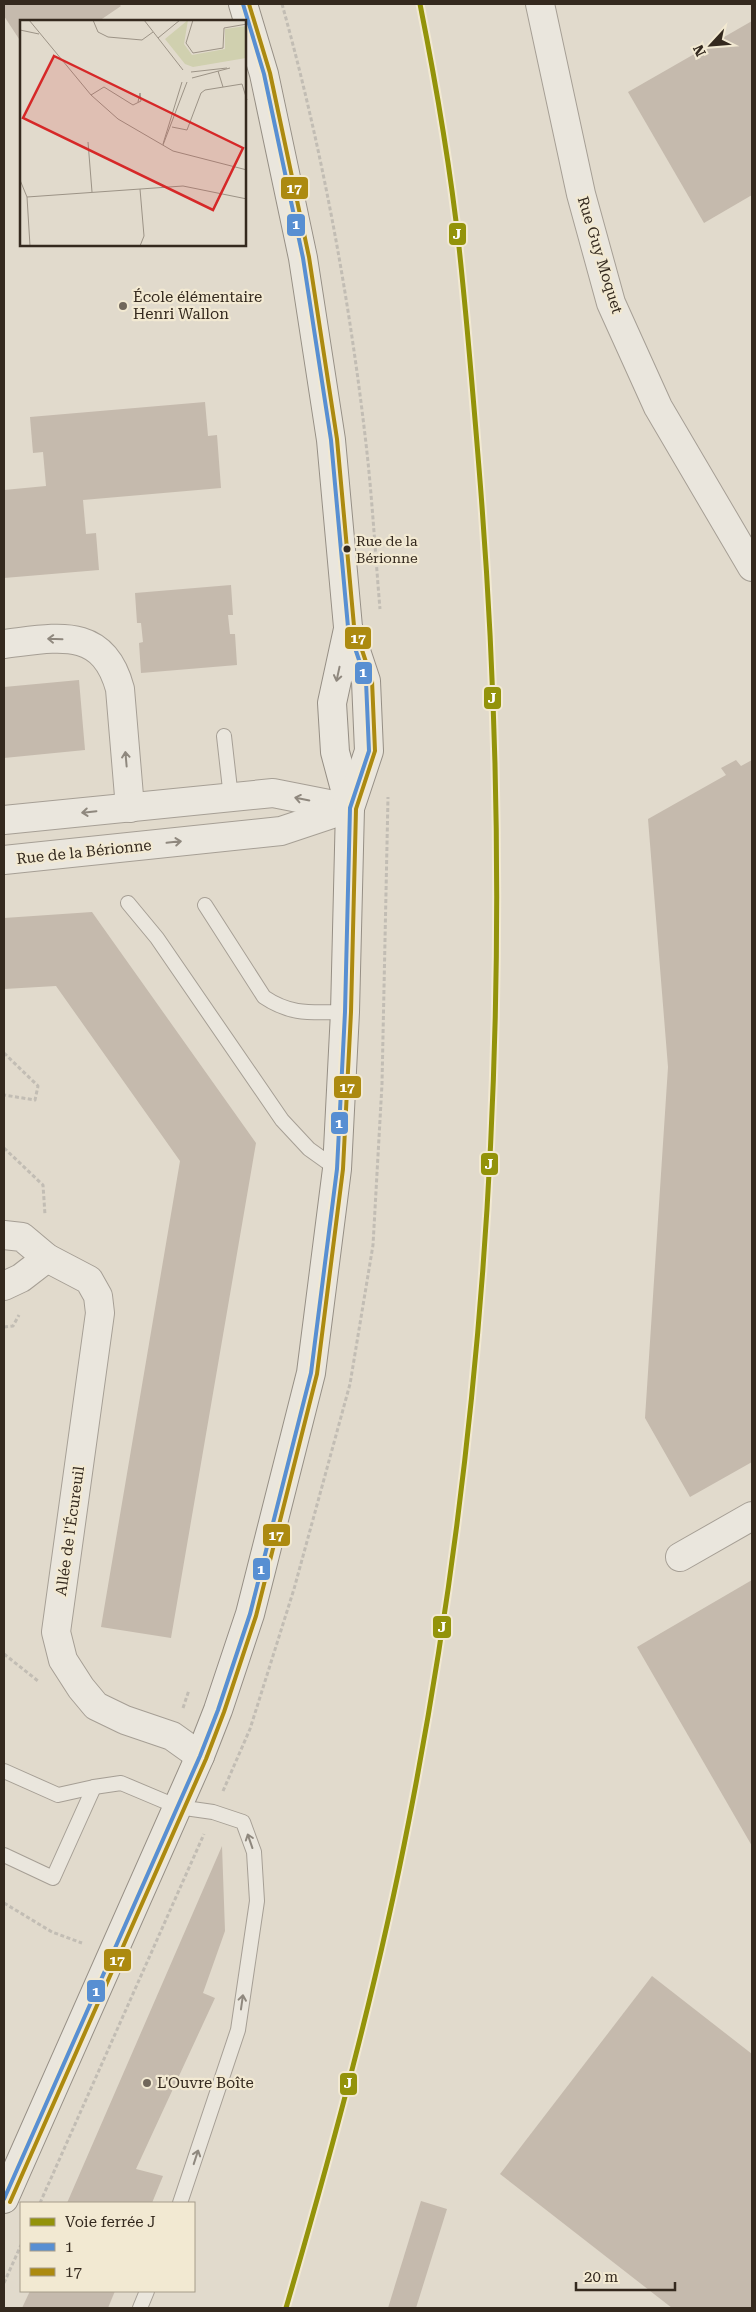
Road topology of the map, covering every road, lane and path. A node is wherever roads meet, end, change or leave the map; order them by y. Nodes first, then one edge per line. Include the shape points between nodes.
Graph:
1 (243, 4) edge
2 (540, 4) edge
3 (752, 567) edge
4 (4, 644) edge
5 (224, 736) dead end
6 (231, 798) junction
7 (130, 808) junction
8 (350, 808) junction
9 (4, 820) edge
10 (4, 860) edge
11 (128, 904) dead end
12 (205, 905) dead end
13 (345, 1012) junction
14 (4, 1053) edge
15 (4, 1095) edge
16 (4, 1148) edge
17 (337, 1169) junction
18 (4, 1235) edge
19 (47, 1258) junction
20 (4, 1286) edge
21 (752, 1516) edge
22 (680, 1557) dead end
23 (190, 1689) dead end
24 (172, 1736) junction
25 (200, 1756) junction
26 (4, 1771) edge
27 (94, 1786) junction
28 (178, 1807) junction
29 (4, 1855) edge
30 (4, 1902) edge
31 (86, 1934) dead end
32 (82, 1943) junction
33 (78, 1952) dead end
34 (4, 2199) edge
35 (180, 2202) edge
36 (20, 2247) edge
37 (4, 2283) edge
38 (147, 2292) edge
39 (140, 2308) edge

1 - 8 street via 264,74 303,258 331,440 348,627 366,681 369,751
2 - 3 street, Rue Guy Moquet via 580,194 611,303 658,407
7 -> 4 street via 120,689 116,672 107,660 95,647 78,640 46,639
5 - 6 lane
6 - 7 street
8 -> 6 street via 273,793
7 -> 9 street
10 -> 8 street, Rue de la Bérionne via 282,831
8 - 13 street
11 - 17 lane via 157,938 282,1120 309,1149
12 - 13 lane via 264,997 291,1011
13 - 17 street
14 - 15 path via 38,1086 35,1100
16 - 19 path via 43,1185
17 - 25 street via 311,1373 250,1614
18 - 19 street, Allée de l'Écureuil via 22,1237
19 - 20 street via 21,1278
19 - 24 street, Allée de l'Écureuil via 89,1280 98,1296 100,1313 56,1632 63,1660 96,1706 124,1720
21 - 22 street
23 - 24 path
24 - 25 street, Allée de l'Écureuil
25 - 28 street
26 - 27 lane via 58,1795
27 - 28 lane via 121,1783
27 - 29 lane via 53,1878
28 - 34 street
35 -> 28 lane via 238,2030 257,1901 254,1852 243,1822 213,1812
30 - 32 path via 52,1932
31 - 32 path
32 - 33 path
36 - 37 path
38 - 39 lane

